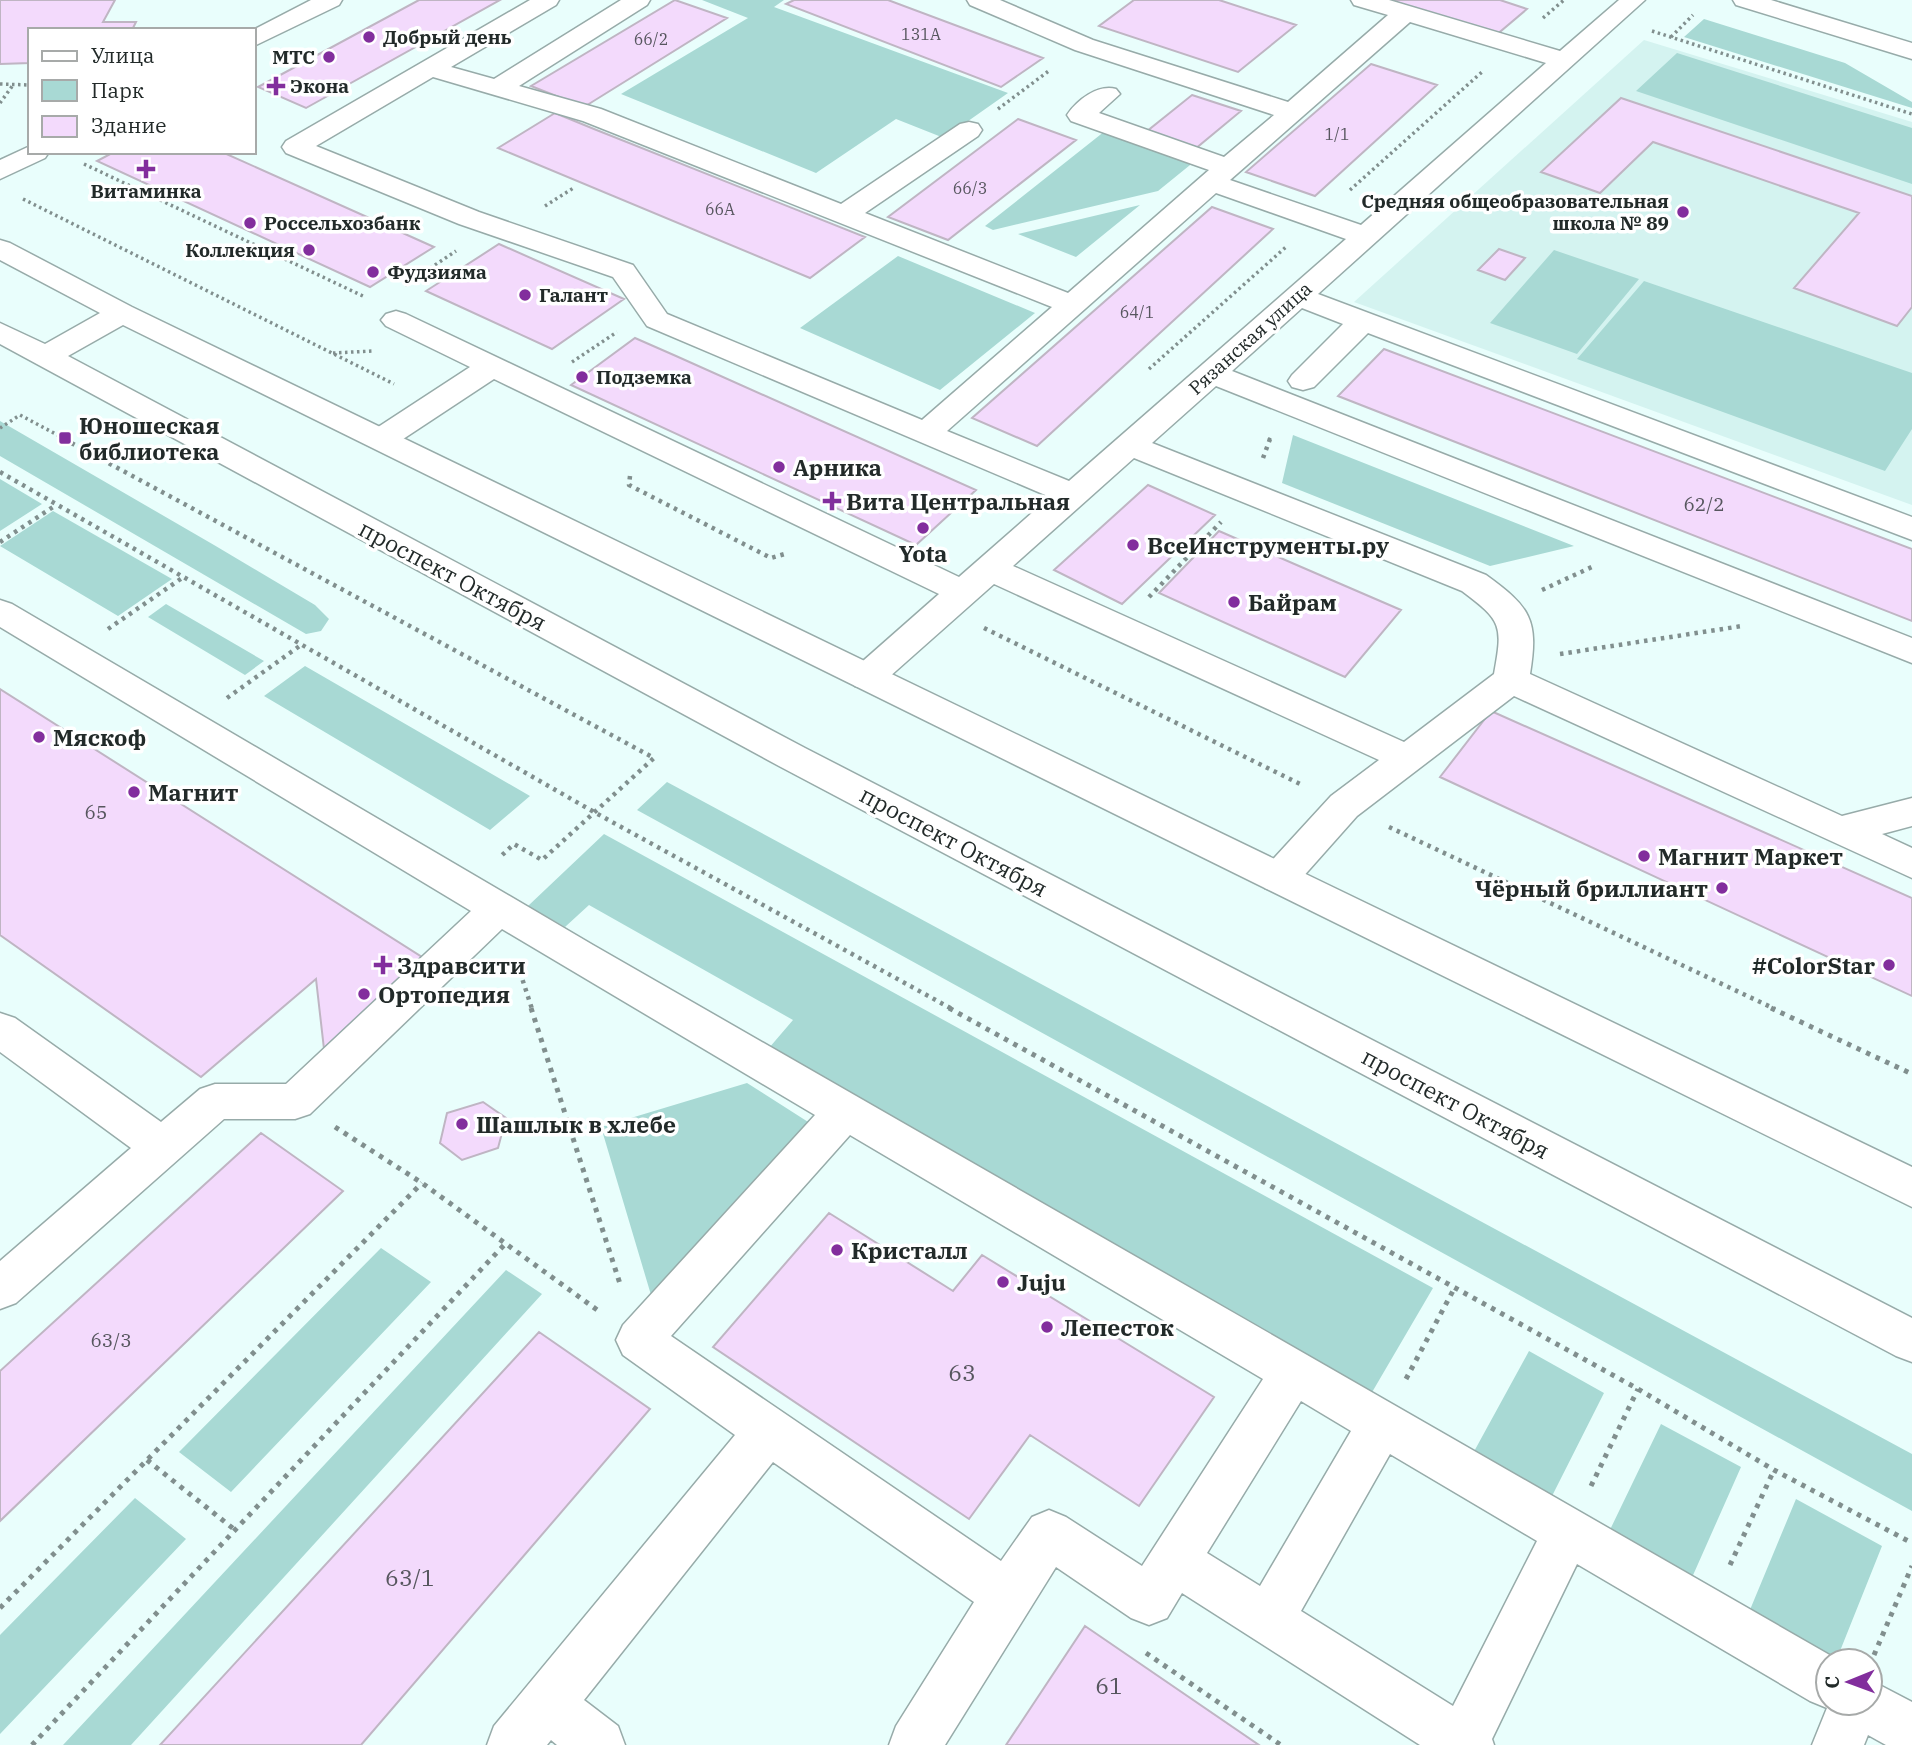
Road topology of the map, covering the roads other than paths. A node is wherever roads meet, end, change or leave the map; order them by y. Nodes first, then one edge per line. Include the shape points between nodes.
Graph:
1 (330, 0) edge
2 (547, 0) edge
3 (638, 0) edge
4 (979, 0) edge
5 (1363, 0) edge
6 (1633, 0) edge
7 (1745, 0) edge
8 (272, 3) dead end
9 (1405, 13) junction
10 (302, 14) junction
11 (256, 38) edge
12 (1912, 51) edge
13 (1563, 60) junction
14 (431, 69) junction
15 (498, 88) junction
16 (1107, 94) dead end
17 (1292, 112) junction
18 (969, 130) road end
19 (32, 154) edge
20 (0, 171) edge
21 (1220, 175) junction
22 (845, 214) junction
23 (1365, 236) junction
24 (0, 249) edge
25 (1297, 296) junction
26 (1072, 305) junction
27 (386, 312) road end
28 (122, 313) junction
29 (1362, 322) junction
30 (0, 332) edge
31 (45, 357) junction
32 (492, 366) junction
33 (1211, 373) junction
34 (1303, 381) dead end
35 (926, 433) junction
36 (383, 438) junction
37 (1129, 445) junction
38 (1073, 495) junction
39 (1912, 529) edge
40 (990, 569) junction
41 (954, 601) junction
42 (0, 612) edge
43 (1912, 651) edge
44 (1513, 671) junction
45 (867, 677) junction
46 (1405, 757) junction
47 (1912, 812) edge
48 (1839, 831) junction
49 (1912, 864) edge
50 (1279, 877) junction
51 (483, 898) junction
52 (0, 1030) edge
53 (845, 1111) junction
54 (163, 1147) junction
55 (1912, 1188) edge
56 (0, 1289) edge
57 (1912, 1341) edge
58 (1293, 1371) junction
59 (1381, 1423) junction
60 (768, 1431) junction
61 (1568, 1531) junction
62 (1174, 1560) junction
63 (1007, 1595) junction
64 (1269, 1619) junction
65 (1814, 1674) edge
66 (548, 1704) junction
67 (1884, 1715) edge
68 (1849, 1717) edge
69 (1912, 1731) edge
70 (1466, 1743) edge
71 (513, 1745) edge
72 (598, 1745) edge
73 (915, 1745) edge
74 (1838, 1745) edge

1 - 10 main road
2 - 14 main road
3 - 15 main road
4 - 17 main road via 1084,45
5 - 9 main road
6 - 13 main road, Рязанская улица
7 - 12 main road
8 - 10 main road
9 - 13 main road
9 - 17 main road
10 - 11 main road
13 - 23 main road, Рязанская улица
14 - 15 main road
14 - 35 main road via 295,147 469,218 623,271 657,320
15 - 22 main road via 592,115
16 - 21 main road via 1080,115
17 - 21 main road
18 - 22 main road
19 - 20 main road
21 - 23 main road
21 - 26 main road
22 - 26 main road
23 - 25 main road, Рязанская улица
24 - 28 main road
25 - 29 main road
25 - 33 main road, Рязанская улица
26 - 35 main road
27 - 32 main road
28 - 31 main road
28 - 36 main road
29 - 34 main road
29 - 39 main road
30 - 31 main road, проспект Октября
31 - 57 main road, проспект Октября via 805,763
32 - 36 main road
32 - 41 main road
33 - 37 main road, Рязанская улица
33 - 43 main road
35 - 38 main road
36 - 45 main road
37 - 38 main road, Рязанская улица
37 - 44 main road via 1474,583 1506,606 1519,634
38 - 40 main road, Рязанская улица
40 - 41 main road, Рязанская улица
40 - 46 main road
41 - 45 main road, Рязанская улица
42 - 51 main road
44 - 46 main road
44 - 48 main road
45 - 50 main road
46 - 50 main road via 1344,806
47 - 48 main road
48 - 49 main road
50 - 55 main road
51 - 53 main road
51 - 54 main road via 295,1102 215,1101
52 - 54 main road
53 - 58 main road
53 - 60 main road via 639,1340
54 - 56 main road
58 - 59 main road
58 - 62 main road
59 - 61 main road
59 - 64 main road
60 - 63 main road
60 - 66 main road
61 - 65 main road
61 - 70 main road
62 - 63 main road via 1149,1600 1049,1534
62 - 64 main road
63 - 73 main road
64 - 70 main road
66 - 71 main road
66 - 72 main road
67 - 69 main road
68 - 74 main road

